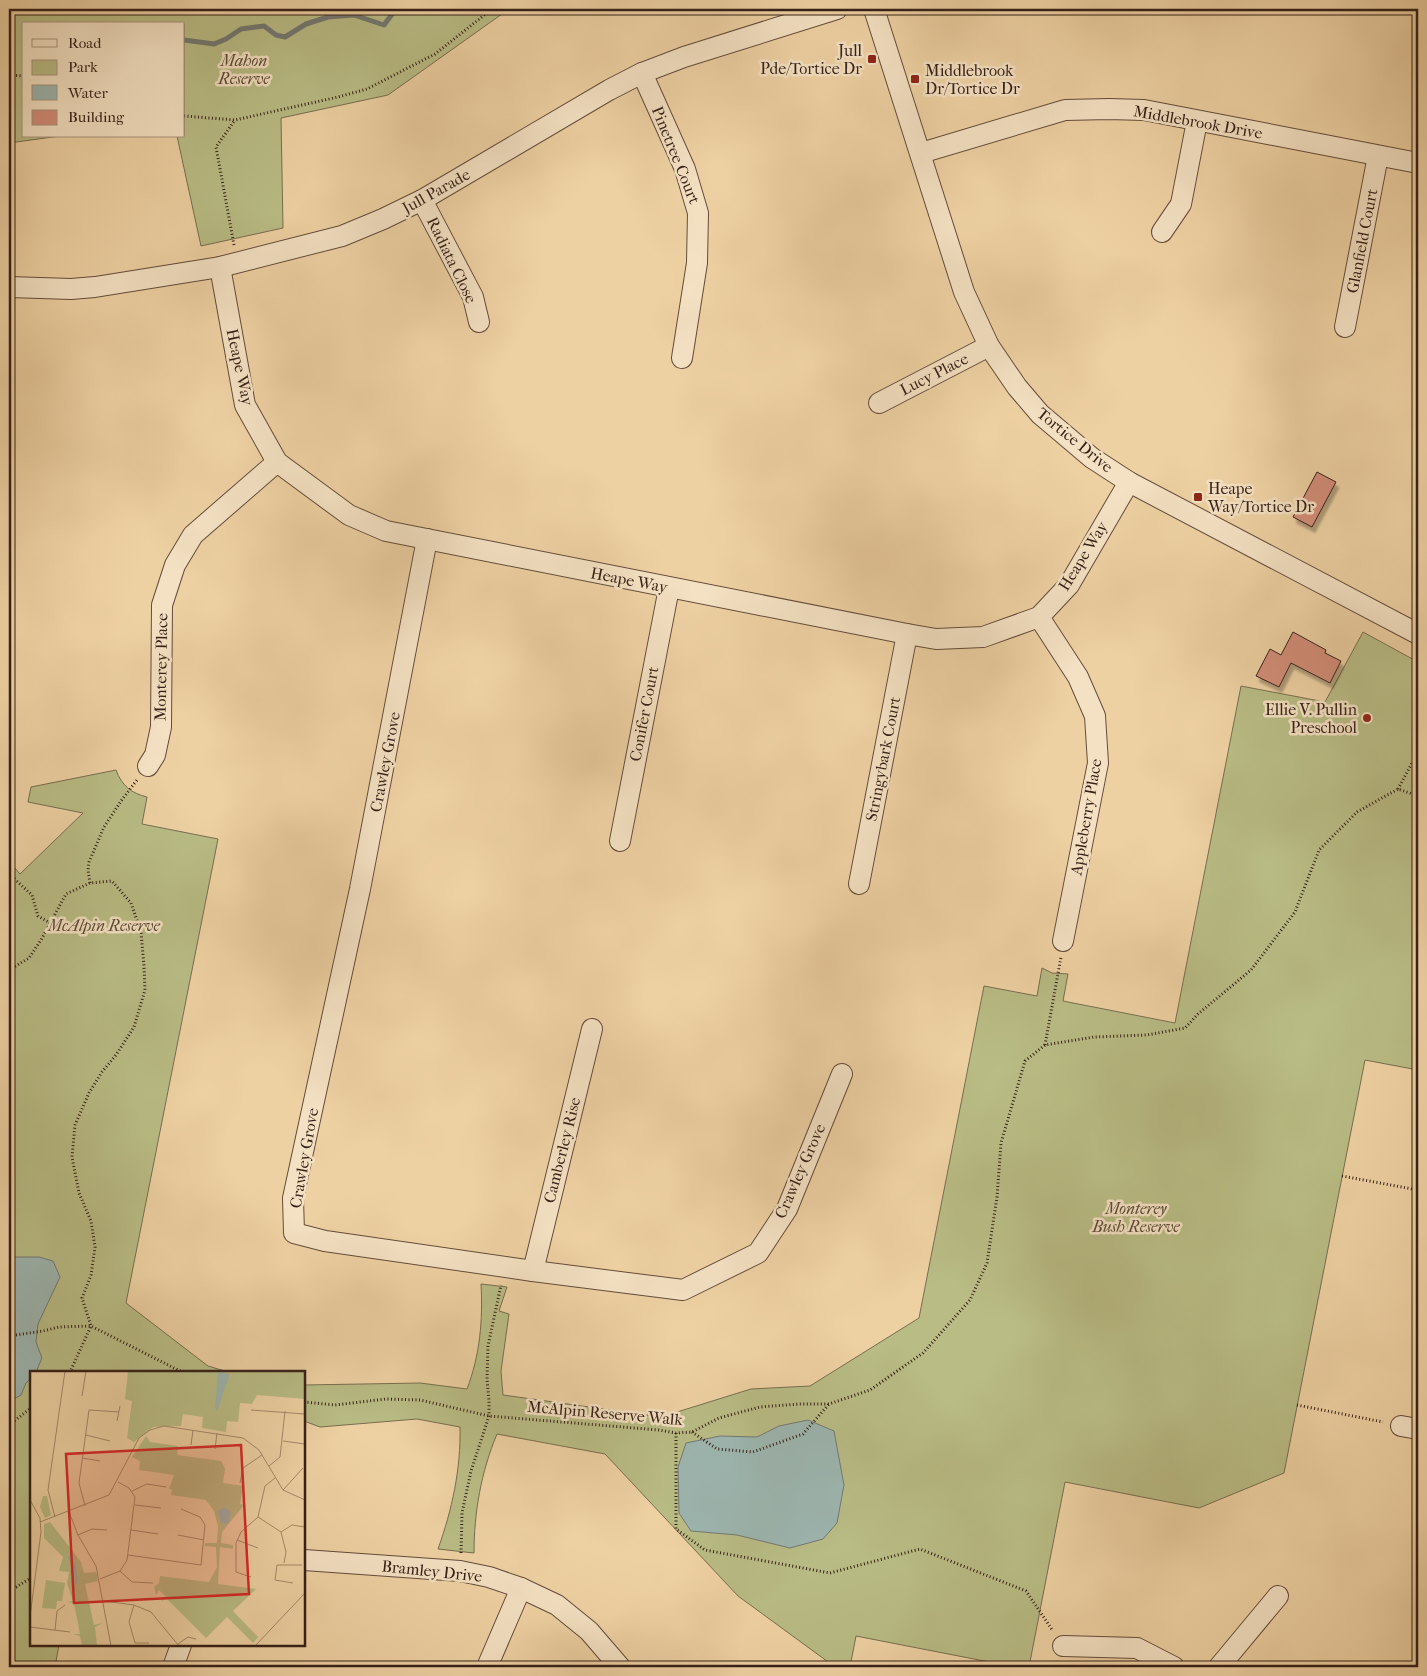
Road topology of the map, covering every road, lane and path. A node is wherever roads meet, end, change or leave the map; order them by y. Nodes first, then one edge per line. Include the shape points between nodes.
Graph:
1 (11, 9) edge
2 (492, 9) edge
3 (837, 9) edge
4 (874, 9) edge
5 (642, 73) junction
6 (9, 75) edge
7 (22, 76) edge
8 (185, 116) edge
9 (235, 120) junction
10 (1197, 121) junction
11 (921, 153) junction
12 (1378, 156) junction
13 (1418, 163) edge
14 (422, 200) junction
15 (1162, 232) dead end
16 (229, 265) junction
17 (9, 287) edge
18 (479, 322) dead end
19 (1345, 327) dead end
20 (989, 346) junction
21 (682, 358) dead end
22 (879, 403) dead end
23 (277, 462) junction
24 (1129, 482) junction
25 (427, 539) junction
26 (669, 588) junction
27 (1039, 617) junction
28 (907, 634) junction
29 (1418, 634) edge
30 (1418, 752) edge
31 (148, 766) joint
32 (1398, 789) junction
33 (1418, 796) edge
34 (620, 841) dead end
35 (9, 874) edge
36 (90, 883) junction
37 (859, 884) dead end
38 (50, 923) junction
39 (1063, 941) joint
40 (9, 970) edge
41 (592, 1029) dead end
42 (1045, 1045) junction
43 (842, 1074) dead end
44 (1342, 1176) dead end
45 (1418, 1190) edge
46 (504, 1267) junction
47 (533, 1271) junction
48 (91, 1326) junction
49 (9, 1336) edge
50 (70, 1371) edge
51 (180, 1371) edge
52 (305, 1402) edge
53 (829, 1404) junction
54 (1297, 1405) dead end
55 (30, 1409) edge
56 (489, 1416) junction
57 (9, 1425) edge
58 (1410, 1427) edge
59 (692, 1432) junction
60 (676, 1433) junction
61 (305, 1560) edge
62 (460, 1571) junction
63 (30, 1579) edge
64 (9, 1588) edge
65 (521, 1588) junction
66 (1278, 1596) dead end
67 (181, 1646) edge
68 (1063, 1646) joint
69 (173, 1667) edge
70 (487, 1667) edge
71 (620, 1667) edge
72 (1174, 1667) edge
73 (1219, 1667) edge

1 - 6 path
2 - 9 path via 435,54 367,89
3 - 5 street, Jull Parade
4 - 11 street, Tortice Drive
5 - 14 street, Jull Parade
5 - 21 street, Pinetree Court via 684,169 698,213 698,262
6 - 7 path
8 - 9 path
9 - 16 path via 216,147
10 - 11 street, Middlebrook Drive via 1144,110 1065,110
10 - 12 street, Middlebrook Drive
10 - 15 street via 1181,204
11 - 20 street, Tortice Drive via 964,292
12 - 13 street, Middlebrook Drive
12 - 19 street, Glanfield Court
14 - 16 street, Jull Parade via 342,236
14 - 18 street, Radiata Close via 473,297
16 - 17 street, Jull Parade via 95,288
16 - 23 street, Heape Way via 245,405
20 - 22 street, Lucy Place
20 - 24 street, Tortice Drive via 1040,414 1092,458
23 - 25 street, Heape Way via 349,515 386,531
23 - 31 street, Monterey Place via 193,535 175,565 162,604 161,727 155,755
24 - 27 street, Heape Way via 1069,585
24 - 29 street, Tortice Drive
25 - 26 street, Heape Way
25 - 46 street, Crawley Grove via 360,889 293,1198 294,1233 325,1242
26 - 28 street, Heape Way
26 - 34 street, Conifer Court
27 - 28 street, Heape Way via 983,637 936,639
27 - 39 street, Appleberry Place via 1078,677 1095,716 1098,763
28 - 37 street, Stringybark Court
30 - 32 path
31 - 36 path via 104,827 88,862
32 - 33 path
32 - 42 path, McAlpin Reserve Walk via 1357,812 1320,850 1295,912 1251,970 1185,1028
35 - 38 path via 32,895 38,916
36 - 38 path via 66,894
36 - 48 path via 112,881 131,902 141,932 145,990 134,1027 89,1093 75,1126 72,1157 79,1193 91,1221 95,1247 82,1298
38 - 40 path via 29,958
39 - 42 path via 1060,973
41 - 47 street, Camberley Rise
42 - 53 path, McAlpin Reserve Walk via 1025,1061 1001,1143 987,1263 970,1300 923,1353 870,1390
43 - 47 street, Crawley Grove via 787,1209 758,1253 683,1290
44 - 45 path
46 - 47 street, Crawley Grove
46 - 56 path via 488,1346
48 - 49 path via 60,1327
48 - 50 path
48 - 51 path
52 - 56 path, McAlpin Reserve Walk via 335,1405 386,1399 420,1400
53 - 59 path, McAlpin Reserve Walk via 760,1407 719,1418
53 - 59 path via 803,1434 753,1452 717,1449
54 - 58 path
55 - 57 path
56 - 60 path, McAlpin Reserve Walk
56 - 62 path via 471,1471 462,1513
59 - 60 path, McAlpin Reserve Walk
60 - 68 path via 676,1529 705,1550 830,1573 920,1549 1026,1591
61 - 62 street, Bramley Drive
62 - 65 street, Bramley Drive
63 - 64 path
65 - 70 street
65 - 71 street, Bramley Drive via 557,1605 589,1631
66 - 73 street
67 - 69 street
68 - 72 street via 1137,1648

